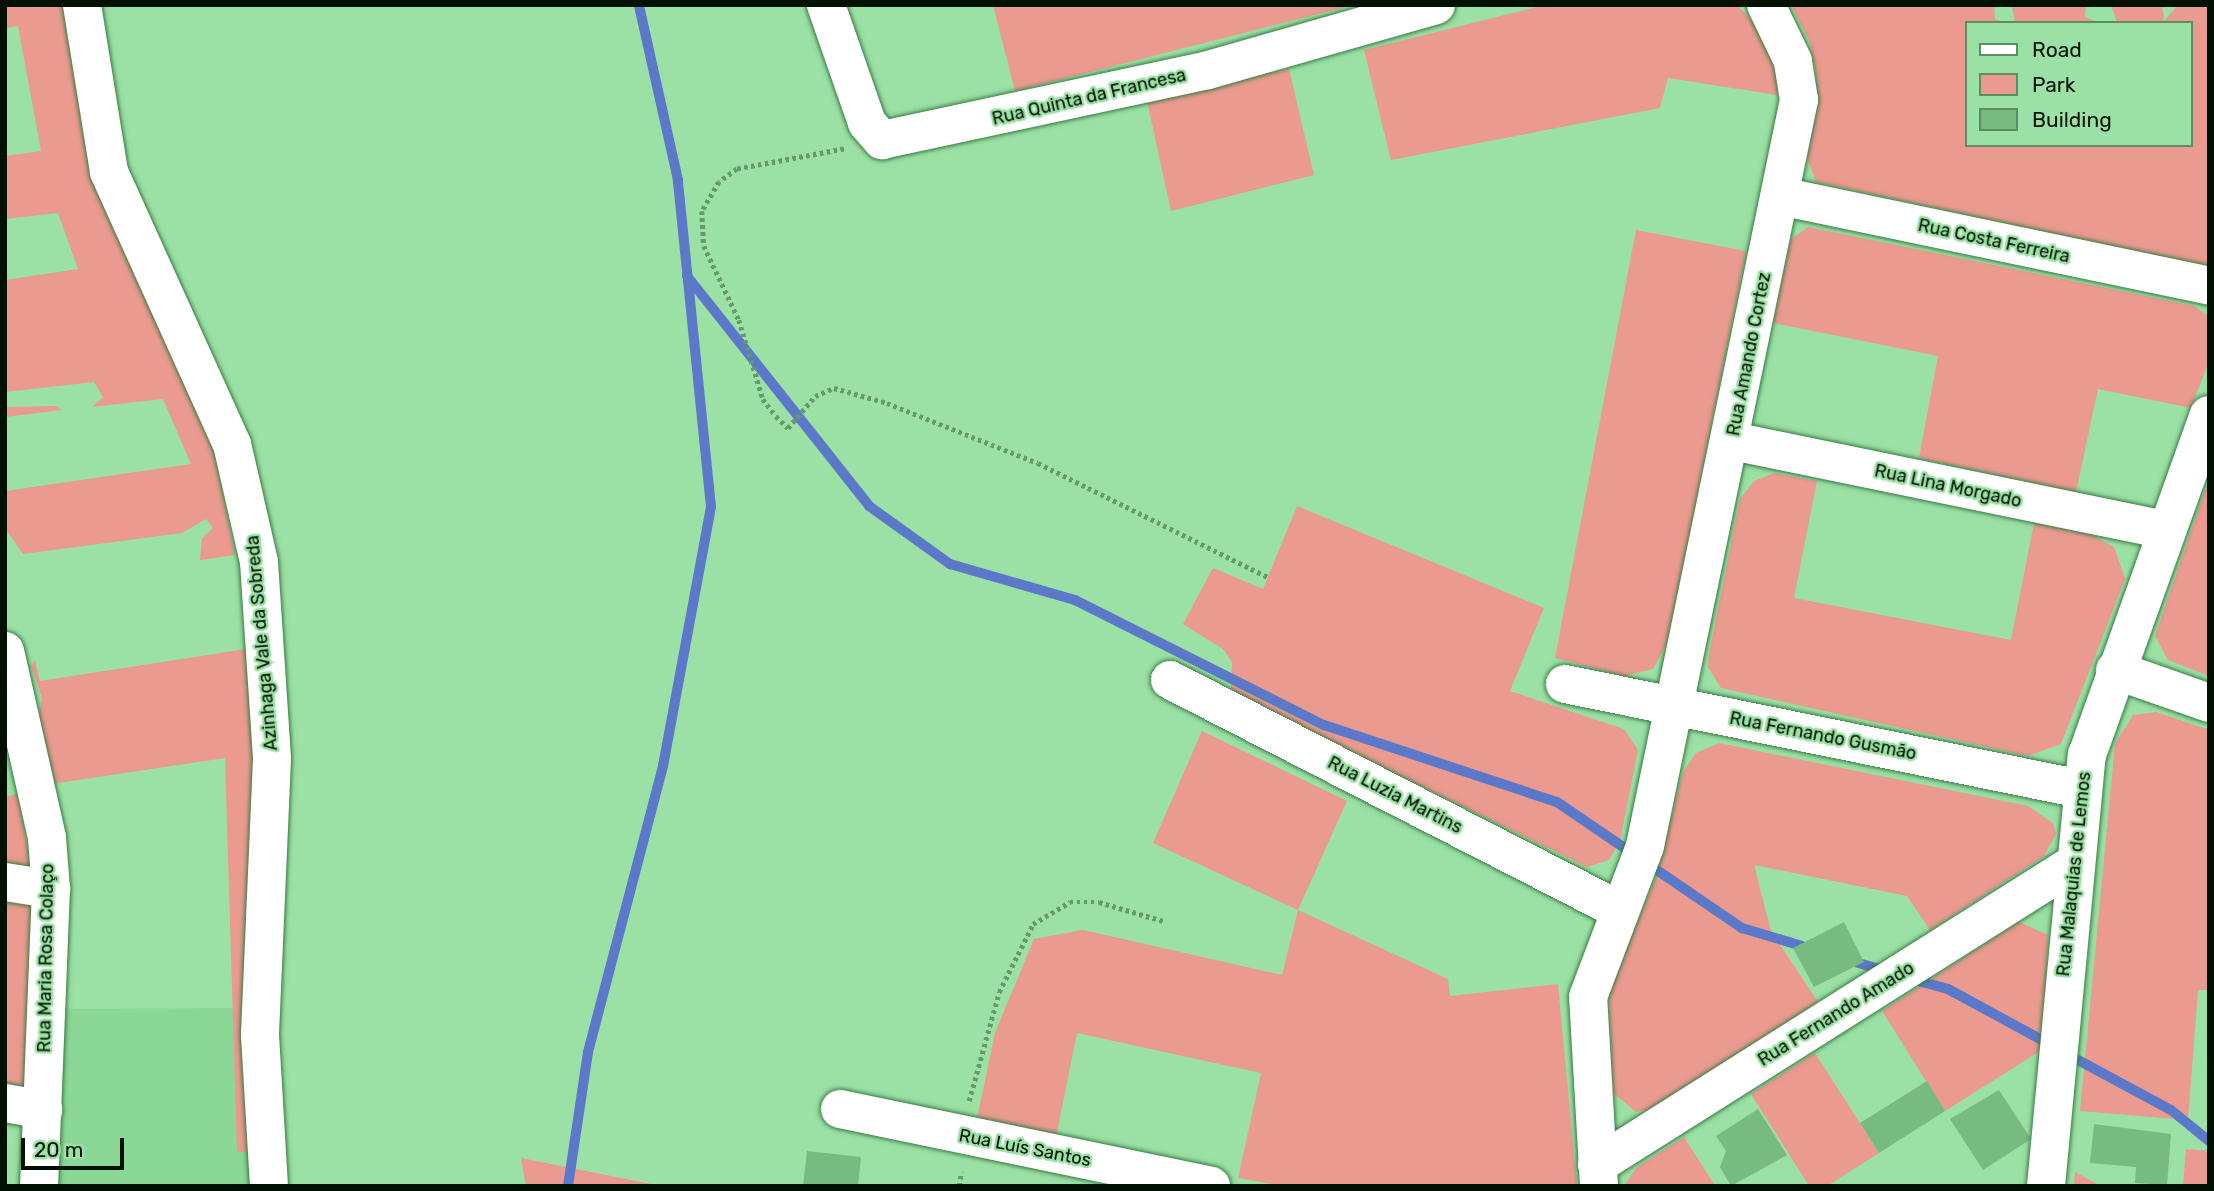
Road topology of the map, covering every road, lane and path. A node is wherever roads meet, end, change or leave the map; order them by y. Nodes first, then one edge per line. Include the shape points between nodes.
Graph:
1 (82, 5) edge
2 (826, 5) edge
3 (1436, 5) edge
4 (1766, 5) edge
5 (882, 140) junction
6 (1780, 196) junction
7 (2209, 286) edge
8 (2209, 415) edge
9 (1732, 441) junction
10 (2164, 530) junction
11 (1268, 577) dead end
12 (6, 656) edge
13 (2115, 670) junction
14 (1170, 680) dead end
15 (1565, 684) dead end
16 (2209, 703) edge
17 (1676, 707) junction
18 (2081, 789) junction
19 (2075, 863) junction
20 (5, 882) edge
21 (51, 889) junction
22 (1619, 909) junction
23 (1163, 921) dead end
24 (5, 1103) edge
25 (840, 1109) dead end
26 (43, 1110) junction
27 (967, 1137) junction
28 (1598, 1175) edge
29 (39, 1186) edge
30 (269, 1186) edge
31 (959, 1186) edge
32 (1210, 1186) edge
33 (2046, 1186) edge

1 - 30 street, Azinhaga Vale da Sobreda via 109,172 233,444 259,562 272,760 260,1035
2 - 5 street via 867,123
3 - 5 street, Rua Quinta da Francesa via 1208,70
4 - 6 street, Rua Amando Cortez via 1793,61 1799,100
5 - 11 path via 737,169 719,182 702,211 704,246 739,320 763,399 776,416 788,428 816,396 834,388 887,403 1038,463
6 - 7 street, Rua Costa Ferreira
6 - 9 street, Rua Amando Cortez
8 - 10 street, Rua Malaquias de Lemos
9 - 10 street, Rua Lina Morgado
9 - 17 street, Rua Amando Cortez
10 - 13 street, Rua Malaquias de Lemos
12 - 21 street, Rua Maria Rosa Colaço via 47,838
13 - 16 street
13 - 18 street, Rua Malaquias de Lemos
14 - 22 street, Rua Luzia Martins
15 - 17 street, Rua Fernando Gusmão
17 - 18 street, Rua Fernando Gusmão
17 - 22 street via 1645,846
18 - 19 street, Rua Malaquias de Lemos
19 - 28 street, Rua Fernando Amado
19 - 33 street, Rua Malaquias de Lemos
20 - 21 street
21 - 26 street, Rua Maria Rosa Colaço
22 - 28 street via 1595,965 1586,1017
23 - 27 path via 1099,902 1070,902 1033,924 986,1029
24 - 26 street
25 - 27 street, Rua Luís Santos
26 - 29 street, Rua Maria Rosa Colaço
27 - 31 path
27 - 32 street, Rua Luís Santos

